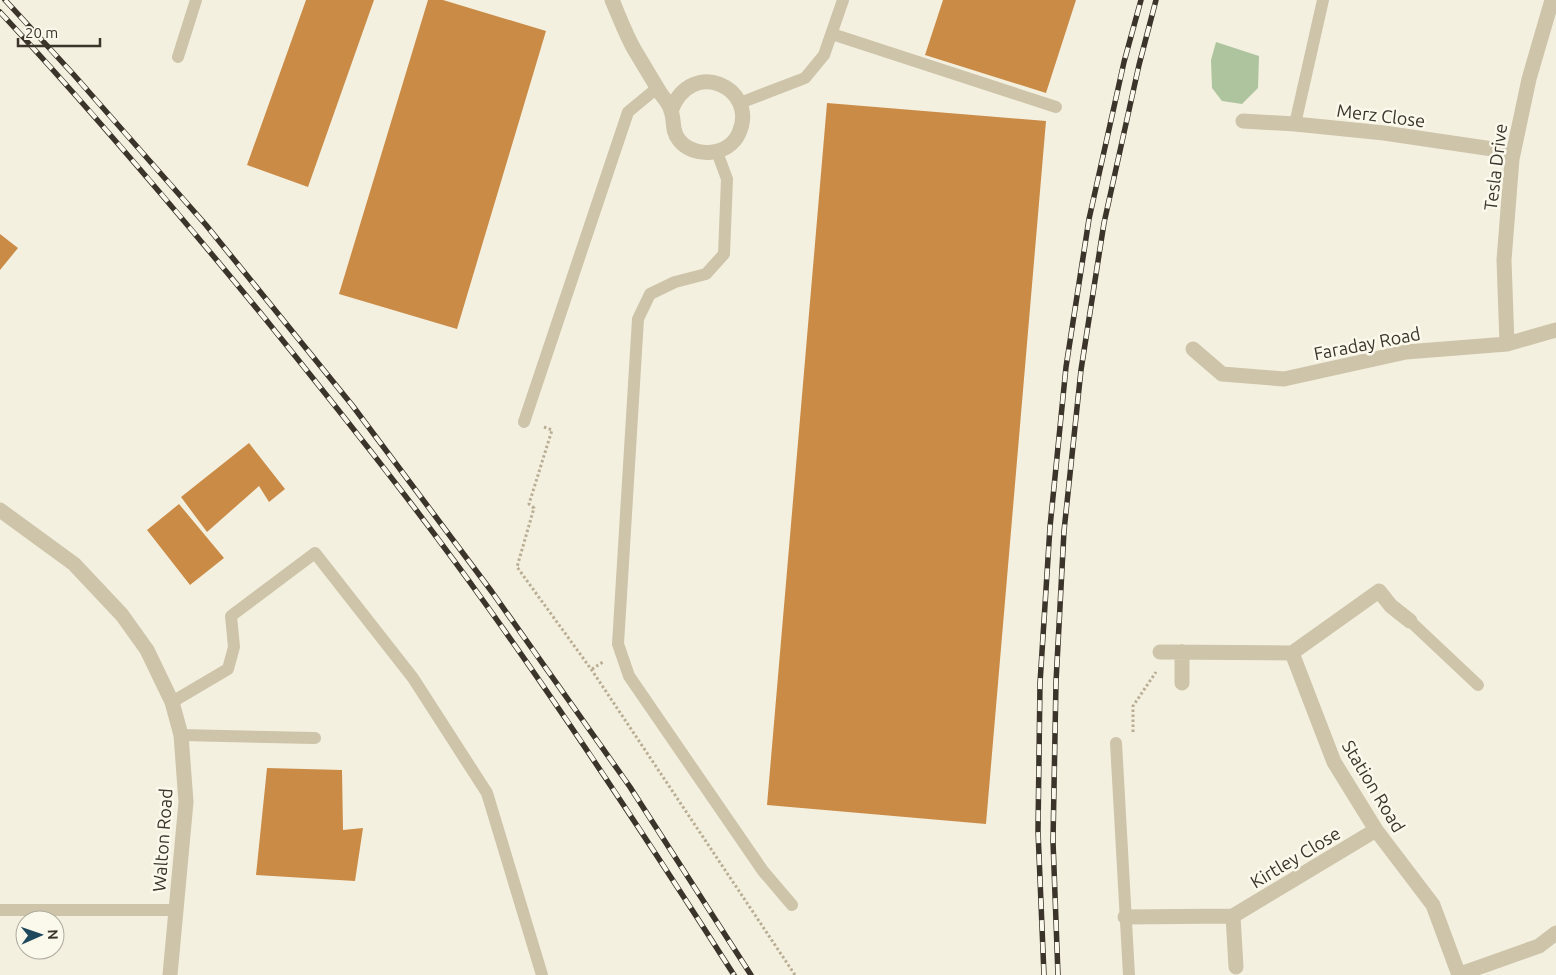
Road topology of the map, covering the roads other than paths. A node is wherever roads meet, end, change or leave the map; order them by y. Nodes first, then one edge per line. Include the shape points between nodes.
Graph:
1 (196, 0) edge
2 (612, 0) edge
3 (843, 0) edge
4 (1323, 0) edge
5 (1552, 0) edge
6 (832, 34) junction
7 (178, 57) dead end
8 (657, 88) junction
9 (740, 103) junction
10 (1056, 107) dead end
11 (672, 111) junction
12 (1243, 122) dead end
13 (1295, 124) junction
14 (716, 152) junction
15 (1513, 152) junction
16 (1556, 330) edge
17 (1507, 344) junction
18 (1192, 348) dead end
19 (524, 422) dead end
20 (0, 510) edge
21 (1410, 620) joint
22 (1160, 652) road end
23 (1182, 652) junction
24 (1292, 653) junction
25 (1182, 683) dead end
26 (1478, 685) dead end
27 (172, 702) junction
28 (182, 735) junction
29 (315, 738) dead end
30 (1116, 743) road end
31 (1376, 830) junction
32 (792, 905) dead end
33 (0, 910) edge
34 (175, 910) junction
35 (1233, 916) junction
36 (1125, 917) junction
37 (1556, 933) edge
38 (1237, 971) edge
39 (170, 975) edge
40 (542, 975) edge
41 (1129, 975) edge
42 (1459, 975) edge

1 - 7 lane
2 - 8 street via 632,47
3 - 6 lane
4 - 13 lane
5 - 15 street, Tesla Drive via 1529,79
6 - 9 lane via 824,55 805,78
6 - 10 lane
8 - 11 street
8 - 19 lane via 628,112
9 - 11 street via 725,86 702,82 684,90
9 - 14 street via 743,116 739,133 732,143
11 - 14 street via 678,140 688,148 704,153
12 - 13 street, Merz Close
13 - 15 street, Merz Close via 1384,132
14 - 32 lane via 727,179 724,254 706,274 675,282 650,294 638,319 618,644 629,676 763,871
15 - 17 street, Tesla Drive via 1504,260
16 - 17 street, Faraday Road
17 - 18 street, Faraday Road via 1406,352 1284,379 1222,374
20 - 27 street, Walton Road via 74,564 122,615 147,650
21 - 24 street via 1391,606 1379,591
21 - 26 lane
22 - 23 street
23 - 24 street
23 - 25 street
24 - 31 street, Station Road via 1334,762
27 - 28 street, Walton Road
27 - 40 lane via 228,669 234,647 232,616 315,553 413,678 487,793
28 - 29 lane
28 - 34 street, Walton Road via 186,802
30 - 36 lane
31 - 35 street, Kirtley Close
31 - 42 street, Station Road via 1433,905
33 - 34 lane
34 - 39 street, Walton Road
35 - 36 street
35 - 38 street
36 - 41 lane
37 - 42 street via 1539,946

